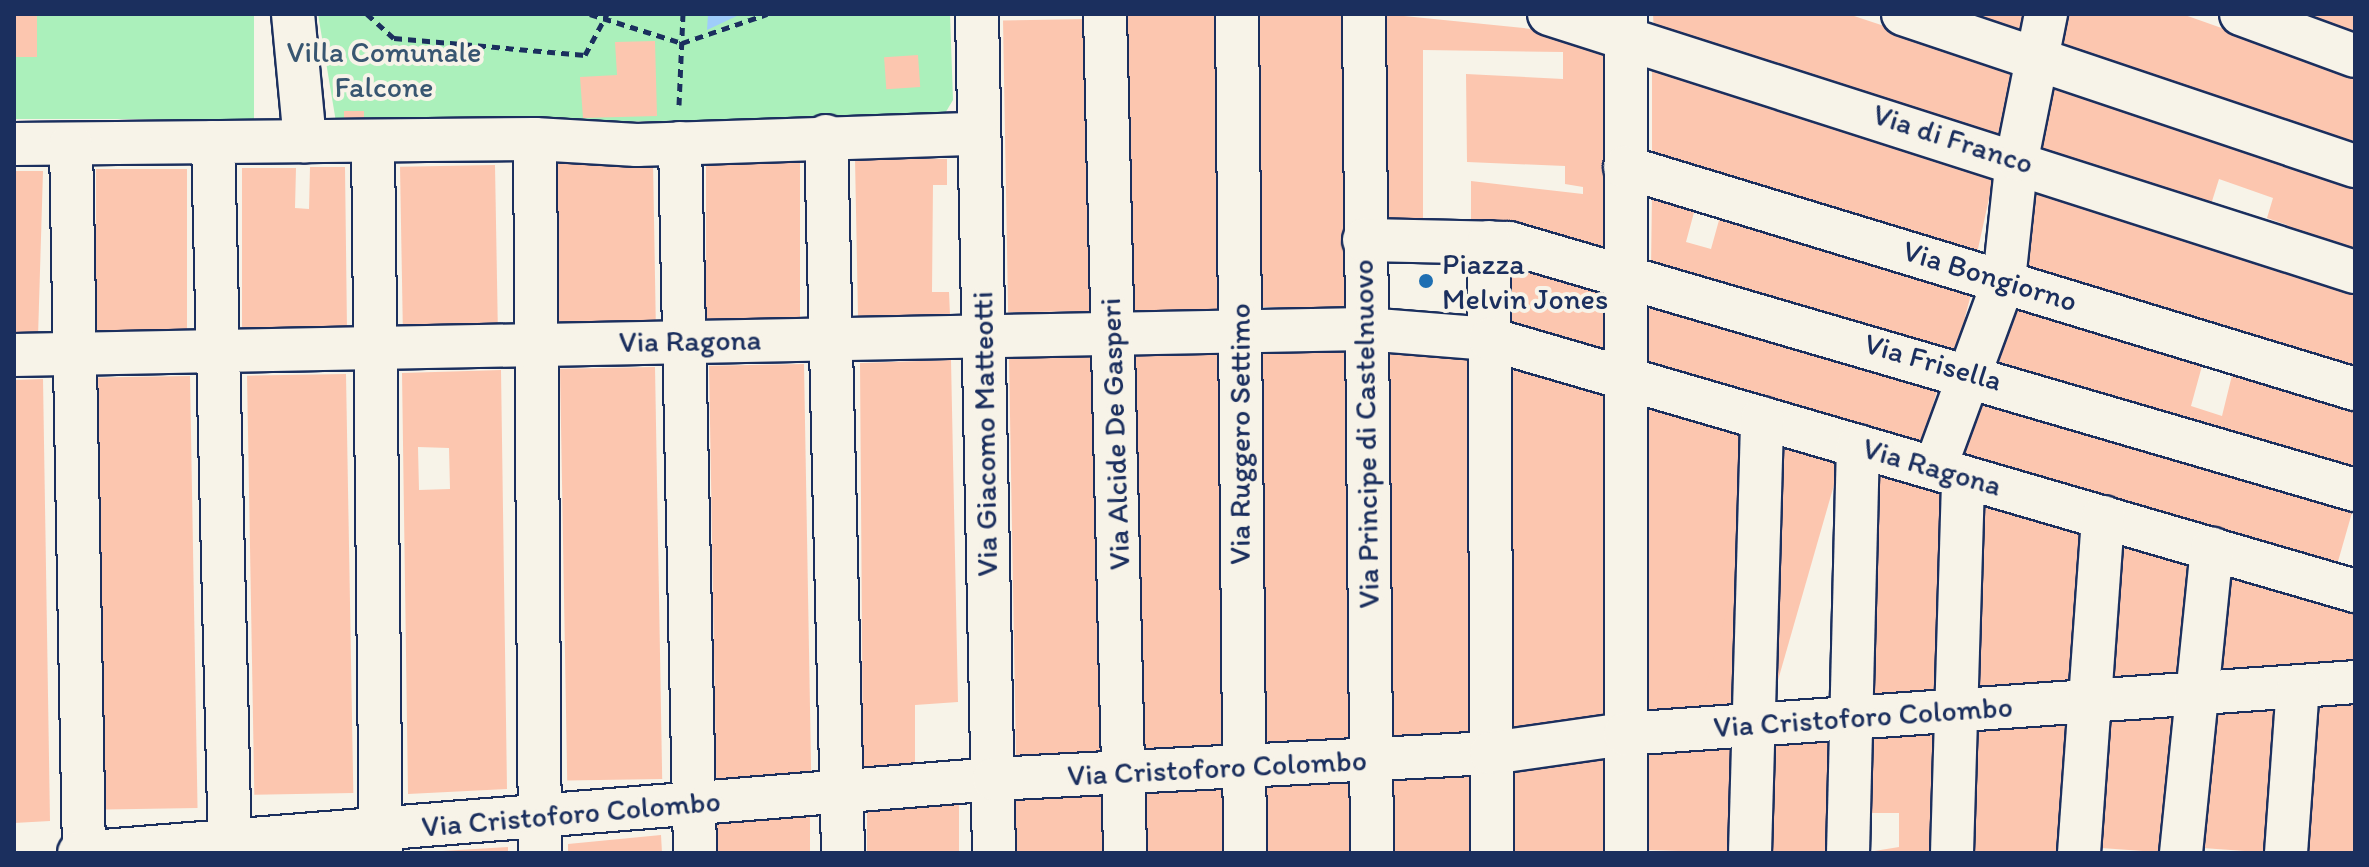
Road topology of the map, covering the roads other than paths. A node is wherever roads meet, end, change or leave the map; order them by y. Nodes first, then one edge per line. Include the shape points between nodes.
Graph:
1 (293, 14) edge
2 (977, 14) edge
3 (1105, 14) edge
4 (1237, 14) edge
5 (1364, 14) edge
6 (1549, 14) edge
7 (1903, 14) edge
8 (2046, 14) edge
9 (2241, 14) edge
10 (1626, 24) edge
11 (2355, 56) edge
12 (2038, 57) junction
13 (976, 134) junction
14 (826, 136) junction
15 (535, 139) junction
16 (305, 141) junction
17 (373, 141) junction
18 (213, 142) junction
19 (680, 143) junction
20 (14, 144) edge
21 (71, 144) junction
22 (2017, 159) junction
23 (2355, 166) edge
24 (1625, 167) junction
25 (1364, 240) junction
26 (1499, 242) junction
27 (2355, 272) edge
28 (1629, 275) junction
29 (2004, 280) junction
30 (1365, 329) junction
31 (1241, 331) junction
32 (1111, 334) junction
33 (986, 336) junction
34 (829, 339) junction
35 (682, 340) junction
36 (1500, 342) junction
37 (538, 345) junction
38 (378, 348) junction
39 (219, 351) junction
40 (72, 354) junction
41 (14, 355) edge
42 (1972, 373) junction
43 (1631, 380) junction
44 (2355, 389) edge
45 (1762, 418) junction
46 (1858, 446) junction
47 (1949, 472) junction
48 (2355, 490) edge
49 (2103, 517) junction
50 (2212, 549) junction
51 (2355, 591) edge
52 (2355, 682) edge
53 (2298, 686) junction
54 (2196, 691) junction
55 (2092, 700) junction
56 (1956, 712) junction
57 (1851, 721) junction
58 (1753, 724) junction
59 (1625, 734) junction
60 (1491, 753) junction
61 (1370, 762) junction
62 (1243, 770) junction
63 (1126, 773) junction
64 (994, 779) junction
65 (842, 791) junction
66 (694, 804) junction
67 (540, 835) edge
68 (380, 842) edge
69 (230, 848) edge
70 (82, 853) edge
71 (695, 853) edge
72 (843, 853) edge
73 (994, 853) edge
74 (1125, 853) edge
75 (1245, 853) edge
76 (1372, 853) edge
77 (1492, 853) edge
78 (1626, 853) edge
79 (1750, 853) edge
80 (1848, 853) edge
81 (1952, 853) edge
82 (2079, 853) edge
83 (2181, 853) edge
84 (2286, 853) edge

1 - 16 street
2 - 13 street, Via Giacomo Matteotti
3 - 32 street, Via Alcide De Gasperi
4 - 31 street, Via Ruggero Settimo
5 - 25 street, Via Principe di Castelnuovo
6 - 10 street, Via di Franco
7 - 12 street
8 - 12 street
9 - 11 street
10 - 22 street, Via di Franco
10 - 24 street
12 - 22 street
12 - 23 street
13 - 14 street
13 - 33 street, Via Giacomo Matteotti
14 - 19 street
14 - 34 street
15 - 17 street
15 - 19 street
15 - 37 street
16 - 17 street
16 - 18 street
17 - 38 street
18 - 21 street
18 - 39 street
19 - 35 street
20 - 21 street
21 - 40 street
22 - 27 street, Via di Franco
22 - 29 street
24 - 28 street
24 - 29 street, Via Bongiorno
25 - 26 street, Via Frisella
25 - 30 street, Via Principe di Castelnuovo
26 - 28 street, Via Frisella
26 - 36 street
28 - 42 street, Via Frisella
28 - 43 street
29 - 42 street
29 - 44 street, Via Bongiorno
30 - 31 street, Via Ragona
30 - 36 street, Via Ragona
30 - 61 street, Via Principe di Castelnuovo
31 - 32 street, Via Ragona
31 - 62 street, Via Ruggero Settimo
32 - 33 street, Via Ragona
32 - 63 street, Via Alcide De Gasperi
33 - 34 street, Via Ragona
33 - 64 street, Via Giacomo Matteotti
34 - 35 street, Via Ragona
34 - 65 street
35 - 37 street, Via Ragona
35 - 66 street
36 - 43 street, Via Ragona
36 - 60 street
37 - 38 street, Via Ragona
37 - 67 street
38 - 39 street, Via Ragona
38 - 68 street
39 - 40 street, Via Ragona
39 - 69 street
40 - 41 street, Via Ragona
40 - 70 street
42 - 47 street via 1956,395
42 - 48 street, Via Frisella
43 - 45 street, Via Ragona
43 - 59 street
45 - 46 street, Via Ragona
45 - 58 street
46 - 47 street, Via Ragona
46 - 57 street
47 - 49 street, Via Ragona
47 - 56 street
49 - 50 street, Via Ragona
49 - 55 street
50 - 51 street, Via Ragona
50 - 54 street
52 - 53 street, Via Cristoforo Colombo
53 - 54 street, Via Cristoforo Colombo
53 - 84 street
54 - 55 street, Via Cristoforo Colombo
54 - 83 street
55 - 56 street, Via Cristoforo Colombo
55 - 82 street
56 - 57 street, Via Cristoforo Colombo
56 - 81 street
57 - 58 street, Via Cristoforo Colombo
57 - 80 street
58 - 59 street, Via Cristoforo Colombo
58 - 79 street
59 - 60 street, Via Cristoforo Colombo
59 - 78 street
60 - 61 street, Via Cristoforo Colombo
60 - 77 street
61 - 62 street, Via Cristoforo Colombo
61 - 76 street, Via Principe di Castelnuovo
62 - 63 street, Via Cristoforo Colombo
62 - 75 street, Via Ruggero Settimo
63 - 64 street, Via Cristoforo Colombo
63 - 74 street, Via Alcide De Gasperi
64 - 65 street, Via Cristoforo Colombo
64 - 73 street, Via Giacomo Matteotti
65 - 66 street, Via Cristoforo Colombo
65 - 72 street
66 - 67 street, Via Cristoforo Colombo
66 - 71 street
67 - 68 street, Via Cristoforo Colombo
68 - 69 street, Via Cristoforo Colombo
69 - 70 street, Via Cristoforo Colombo

